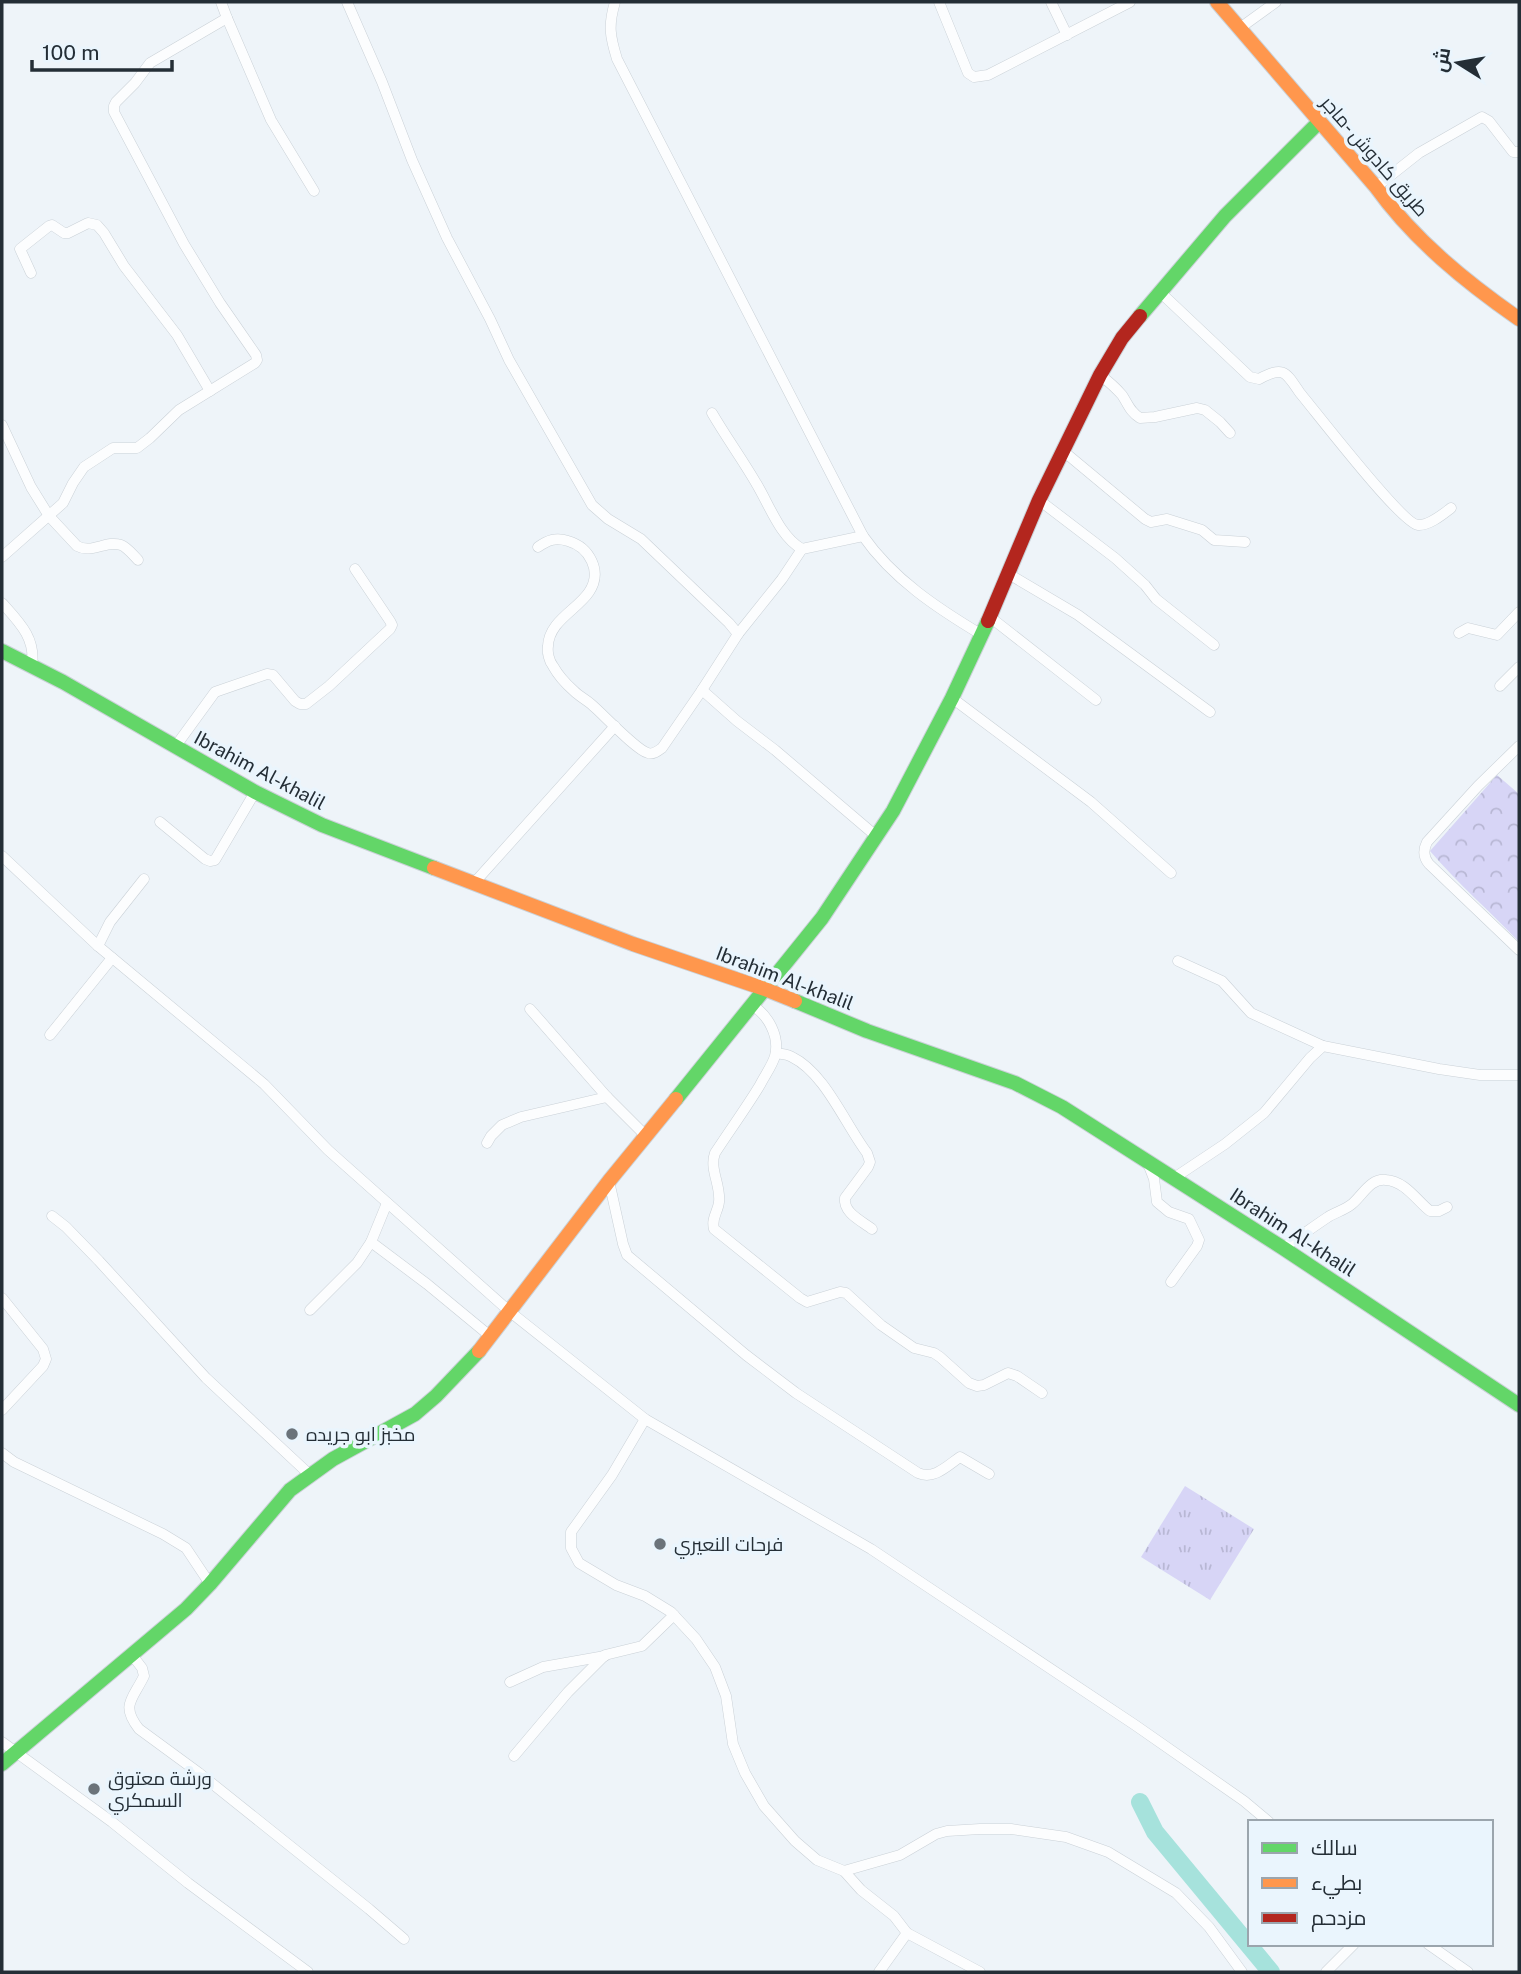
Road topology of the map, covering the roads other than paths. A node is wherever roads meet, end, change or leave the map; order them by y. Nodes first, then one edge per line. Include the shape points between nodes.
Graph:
1 (221, 2) edge
2 (347, 2) edge
3 (615, 2) edge
4 (939, 2) edge
5 (1051, 2) edge
6 (1130, 2) edge
7 (1217, 2) edge
8 (1276, 2) edge
9 (227, 19) junction
10 (1240, 28) junction
11 (1067, 35) junction
12 (1319, 122) junction
13 (1519, 152) edge
14 (1376, 187) junction
15 (314, 191) dead end
16 (31, 273) dead end
17 (1160, 292) junction
18 (1519, 319) edge
19 (1100, 375) junction
20 (211, 391) junction
21 (712, 413) dead end
22 (2, 425) edge
23 (1230, 433) dead end
24 (1062, 450) junction
25 (1039, 500) junction
26 (1451, 508) dead end
27 (48, 516) junction
28 (863, 536) junction
29 (1245, 542) dead end
30 (538, 547) dead end
31 (802, 549) junction
32 (2, 557) edge
33 (138, 559) dead end
34 (355, 569) dead end
35 (1007, 573) junction
36 (2, 603) edge
37 (1519, 612) edge
38 (990, 617) junction
39 (1459, 633) dead end
40 (738, 634) junction
41 (982, 635) junction
42 (1214, 645) dead end
43 (2, 651) edge
44 (32, 666) junction
45 (1519, 667) edge
46 (1500, 686) dead end
47 (702, 690) junction
48 (952, 698) junction
49 (1096, 700) dead end
50 (1210, 712) dead end
51 (615, 726) junction
52 (1519, 746) edge
53 (175, 747) junction
54 (255, 792) junction
55 (160, 822) dead end
56 (876, 836) junction
57 (2, 856) edge
58 (1171, 873) dead end
59 (144, 879) dead end
60 (475, 883) junction
61 (98, 946) junction
62 (1519, 950) edge
63 (113, 958) junction
64 (1178, 961) dead end
65 (765, 989) junction
66 (752, 1005) junction
67 (530, 1009) dead end
68 (50, 1035) dead end
69 (1323, 1046) junction
70 (776, 1053) junction
71 (1519, 1075) edge
72 (607, 1097) junction
73 (646, 1136) junction
74 (487, 1143) dead end
75 (1147, 1160) junction
76 (1174, 1178) junction
77 (609, 1181) junction
78 (387, 1203) junction
79 (1447, 1207) dead end
80 (52, 1216) dead end
81 (872, 1230) dead end
82 (371, 1242) junction
83 (1283, 1248) junction
84 (1171, 1282) dead end
85 (2, 1298) edge
86 (310, 1310) dead end
87 (509, 1311) junction
88 (490, 1336) junction
89 (1042, 1393) dead end
90 (1519, 1405) edge
91 (2, 1410) edge
92 (645, 1419) junction
93 (2, 1453) edge
94 (2, 1462) edge
95 (14, 1462) junction
96 (989, 1474) dead end
97 (310, 1475) junction
98 (210, 1584) junction
99 (674, 1615) junction
100 (132, 1655) junction
101 (605, 1656) junction
102 (510, 1682) dead end
103 (2, 1742) edge
104 (16, 1752) junction
105 (514, 1756) dead end
106 (2, 1764) edge
107 (1267, 1820) edge
108 (844, 1871) junction
109 (907, 1934) junction
110 (404, 1939) dead end
111 (1352, 1946) edge
112 (1430, 1946) edge
113 (308, 1972) edge
114 (879, 1972) edge
115 (980, 1972) edge
116 (1242, 1972) edge
117 (1326, 1972) edge
118 (1468, 1972) edge

1 - 9 street
2 - 40 street via 447,238 509,360 592,505 641,539
3 - 28 street via 609,27 617,59
4 - 11 street via 968,73 974,77 988,75
5 - 11 street
6 - 11 street
7 - 10 main road, طريق كادوش -ماجر
8 - 10 street
9 - 15 street via 271,120
9 - 20 street via 150,62 114,106 184,244 256,355 255,363
10 - 12 main road, طريق كادوش -ماجر
12 - 14 main road, طريق كادوش -ماجر
12 - 17 main road via 1225,216
13 - 14 street via 1513,152 1482,117 1419,153
14 - 18 main road, طريق كادوش -ماجر via 1435,253
16 - 20 street via 20,249 49,226 68,233 88,223 97,225 177,335
17 - 19 main road via 1122,338
17 - 26 street via 1250,377 1259,379 1276,371 1289,376 1410,522 1428,523
19 - 23 street via 1140,418 1197,408
19 - 24 main road
20 - 27 street via 178,410 137,448 113,448 84,467 63,503
21 - 31 street via 783,531
22 - 27 street
24 - 25 main road
24 - 29 street via 1145,519 1167,519 1202,530 1214,540
25 - 35 main road
25 - 42 street via 1115,558 1156,599
27 - 32 street
27 - 33 street via 77,547 122,545
28 - 31 street
28 - 41 street via 902,581
30 - 51 street via 549,539 565,540 585,549 592,559 594,579 589,592 550,634 547,647 554,669
31 - 40 street
34 - 53 street via 392,625 381,638 306,704 295,701 273,675 221,688 211,695
35 - 38 main road
35 - 50 street via 1078,615
36 - 44 street via 29,638 34,651
37 - 39 street via 1497,635 1468,628
38 - 41 main road
38 - 49 street
40 - 47 street
41 - 48 main road
43 - 44 main road, Ibrahim Al-khalil
44 - 53 main road, Ibrahim Al-khalil
45 - 46 street
47 - 51 street via 656,753 638,747
47 - 56 street
48 - 56 main road
48 - 58 street via 1091,802
51 - 60 street
52 - 62 street via 1427,842 1424,851 1425,860
53 - 54 main road, Ibrahim Al-khalil
54 - 55 street via 215,860 205,859
54 - 60 main road, Ibrahim Al-khalil via 322,825
56 - 65 main road via 822,918
57 - 61 street
59 - 61 street via 110,922
60 - 65 main road, Ibrahim Al-khalil
61 - 63 street
63 - 68 street
63 - 78 street via 264,1084
64 - 69 street via 1222,981 1259,1018
65 - 66 main road
65 - 75 main road, Ibrahim Al-khalil via 1015,1083
66 - 70 street via 762,1011 774,1031
66 - 73 main road
67 - 72 street
69 - 71 street via 1439,1069
69 - 76 street via 1264,1113
70 - 81 street via 791,1055 824,1084 867,1153 868,1167 844,1204
70 - 89 street via 712,1161 719,1203 714,1229 807,1302 846,1293 881,1325 914,1348 934,1353 969,1383 984,1385 1009,1373
72 - 73 street
72 - 74 street via 522,1117 502,1125
73 - 77 main road
75 - 76 main road, Ibrahim Al-khalil
75 - 84 street via 1157,1202 1189,1219 1199,1240
76 - 83 main road, Ibrahim Al-khalil
77 - 87 main road
77 - 96 street via 627,1255 746,1355 918,1473 934,1475 960,1457
78 - 82 street
78 - 87 street
79 - 83 street via 1430,1211 1396,1182 1377,1180 1353,1204
80 - 97 street via 206,1378
82 - 86 street via 357,1263
82 - 88 street
83 - 90 main road, Ibrahim Al-khalil
85 - 91 street via 46,1359
87 - 88 main road
87 - 92 street
88 - 97 main road via 415,1414
92 - 99 street via 571,1532 570,1548 579,1563
92 - 107 street via 871,1549 1135,1724
93 - 95 street
94 - 95 street
95 - 98 street via 186,1548
97 - 98 main road via 290,1490
98 - 100 main road
99 - 101 street via 642,1646
99 - 108 street via 715,1667 726,1696 733,1744 764,1806 817,1860
100 - 104 main road
100 - 110 street via 144,1676 129,1705 131,1719 139,1729
101 - 102 street via 543,1667
101 - 105 street
103 - 104 street
104 - 106 main road
104 - 113 street
108 - 109 street via 894,1916
108 - 116 street via 900,1855 947,1832 1011,1829 1066,1837 1108,1852 1176,1893 1209,1927
109 - 114 street
109 - 115 street
111 - 117 street
112 - 118 street

